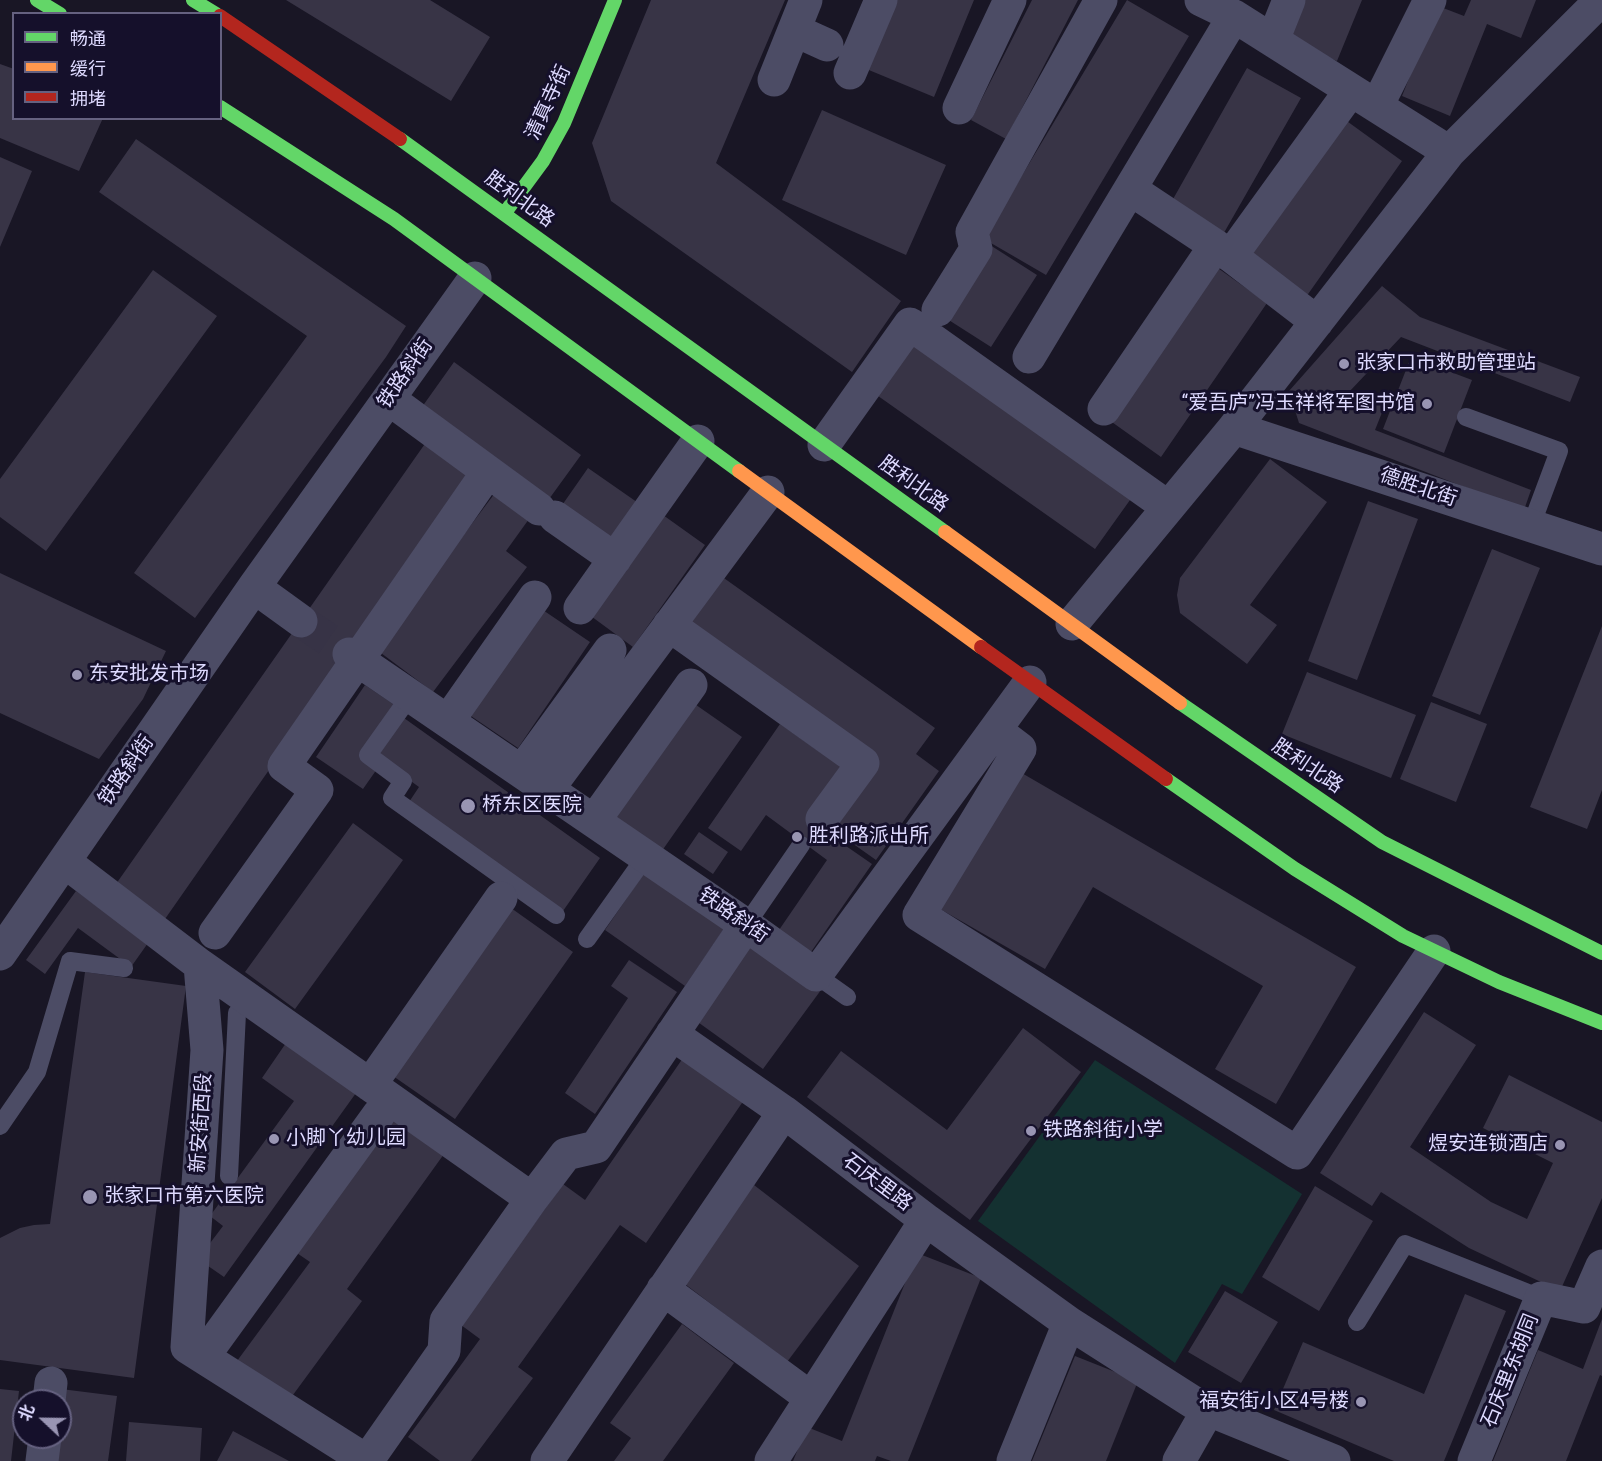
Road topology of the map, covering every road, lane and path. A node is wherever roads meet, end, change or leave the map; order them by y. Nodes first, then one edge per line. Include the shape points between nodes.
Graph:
1 (37, 0) edge
2 (193, 0) edge
3 (615, 0) edge
4 (806, 0) edge
5 (881, 0) edge
6 (1010, 0) edge
7 (1101, 0) edge
8 (1201, 0) edge
9 (1289, 0) edge
10 (1430, 0) edge
11 (1601, 0) edge
12 (57, 12) edge
13 (213, 12) edge
14 (1234, 16) junction
15 (222, 17) edge
16 (794, 30) junction
17 (1273, 40) junction
18 (827, 45) dead end
19 (850, 73) dead end
20 (774, 80) dead end
21 (1364, 98) junction
22 (222, 108) edge
23 (959, 108) dead end
24 (1449, 152) junction
25 (1130, 189) junction
26 (504, 214) junction
27 (1223, 251) junction
28 (475, 278) junction
29 (938, 310) dead end
30 (1317, 321) junction
31 (1029, 357) dead end
32 (388, 399) junction
33 (1104, 409) dead end
34 (1466, 417) dead end
35 (1234, 428) junction
36 (698, 441) junction
37 (824, 445) junction
38 (480, 483) dead end
39 (768, 492) junction
40 (1168, 507) junction
41 (1531, 526) junction
42 (1602, 549) edge
43 (615, 559) junction
44 (254, 587) junction
45 (535, 597) dead end
46 (580, 608) dead end
47 (301, 621) tunnel mouth
48 (1072, 624) junction
49 (669, 625) junction
50 (610, 650) dead end
51 (354, 658) junction
52 (1030, 682) junction
53 (691, 685) dead end
54 (410, 696) junction
55 (448, 721) junction
56 (995, 730) junction
57 (522, 771) junction
58 (548, 789) junction
59 (822, 819) dead end
60 (594, 821) junction
61 (801, 844) dead end
62 (646, 856) junction
63 (65, 862) junction
64 (501, 898) dead end
65 (556, 915) dead end
66 (746, 925) junction
67 (215, 933) dead end
68 (587, 939) dead end
69 (1434, 951) junction
70 (1602, 953) edge
71 (0, 954) edge
72 (200, 965) junction
73 (124, 968) dead end
74 (816, 975) junction
75 (847, 997) dead end
76 (237, 1013) dead end
77 (1602, 1023) edge
78 (672, 1034) junction
79 (218, 1098) junction
80 (374, 1099) junction
81 (783, 1112) junction
82 (0, 1126) edge
83 (229, 1176) dead end
84 (532, 1198) junction
85 (926, 1220) junction
86 (1602, 1266) edge
87 (663, 1289) junction
88 (1541, 1298) junction
89 (1357, 1322) dead end
90 (1069, 1323) junction
91 (203, 1357) junction
92 (811, 1398) junction
93 (1208, 1410) junction
94 (367, 1461) edge
95 (547, 1461) edge
96 (771, 1461) edge
97 (1012, 1461) edge
98 (1179, 1461) edge
99 (1334, 1461) edge
100 (1474, 1461) edge

1 - 12 main road
2 - 13 main road
3 - 26 main road, 清真寺街 via 564,123 543,161
4 - 16 street
5 - 19 street
6 - 23 street
7 - 29 street via 972,232 976,249
8 - 14 street
9 - 17 street
10 - 21 street
11 - 24 street
14 - 17 street
14 - 25 street
15 - 26 main road, 胜利北路 via 333,91
16 - 18 street
16 - 20 street
17 - 21 street
21 - 24 street
21 - 27 street
22 - 28 main road via 394,219
24 - 30 street
25 - 27 street
25 - 31 street
26 - 37 main road, 胜利北路
27 - 30 street
27 - 33 street
28 - 32 street, 铁路斜街
28 - 36 main road
30 - 35 street
32 - 43 street
32 - 44 street, 铁路斜街
34 - 41 lane via 1559,451
35 - 40 street
35 - 41 street, 德胜北街
36 - 39 main road
36 - 43 street
37 - 40 street via 910,324
37 - 48 main road, 胜利北路
38 - 51 street
39 - 49 street
39 - 52 main road
40 - 48 street
41 - 42 street, 德胜北街
43 - 46 street
44 - 47 street
44 - 63 street, 铁路斜街
45 - 55 street
48 - 70 main road, 胜利北路 via 1233,741 1382,842
49 - 58 street
49 - 59 street via 863,763
50 - 57 street
51 - 54 street, 铁路斜街
51 - 67 street via 284,766 317,790
52 - 56 street
52 - 69 main road via 1295,868 1403,936
53 - 60 street
54 - 55 street, 铁路斜街
54 - 65 lane via 368,755 403,781 392,798
55 - 57 street, 铁路斜街
56 - 69 street via 1020,749 919,915 1297,1153
56 - 74 street
57 - 58 street, 铁路斜街
58 - 60 street, 铁路斜街
60 - 62 street, 铁路斜街
61 - 66 lane
62 - 66 street, 铁路斜街
62 - 68 lane
63 - 71 street, 铁路斜街
63 - 72 street
64 - 80 street
66 - 74 street, 铁路斜街
66 - 78 street
69 - 77 main road
72 - 79 street, 新安街西段 via 207,1050
72 - 80 street
73 - 82 lane via 70,961 37,1072
74 - 75 lane
76 - 79 lane
78 - 81 street, 石庆里路
78 - 84 street via 596,1147 566,1154
79 - 83 lane
79 - 91 street, 新安街西段 via 187,1347
80 - 84 street
80 - 91 street
81 - 85 street, 石庆里路
81 - 87 street
84 - 94 street via 446,1321 444,1351
85 - 90 street, 石庆里路
85 - 92 street
86 - 88 street, 石庆里东胡同 via 1584,1307
87 - 92 street
87 - 95 street
88 - 89 lane via 1405,1244
88 - 100 street, 石庆里东胡同
90 - 93 street, 石庆里路
90 - 97 street
91 - 94 street, 新安街西段
92 - 96 street
93 - 98 street
93 - 99 street, 石庆里路

